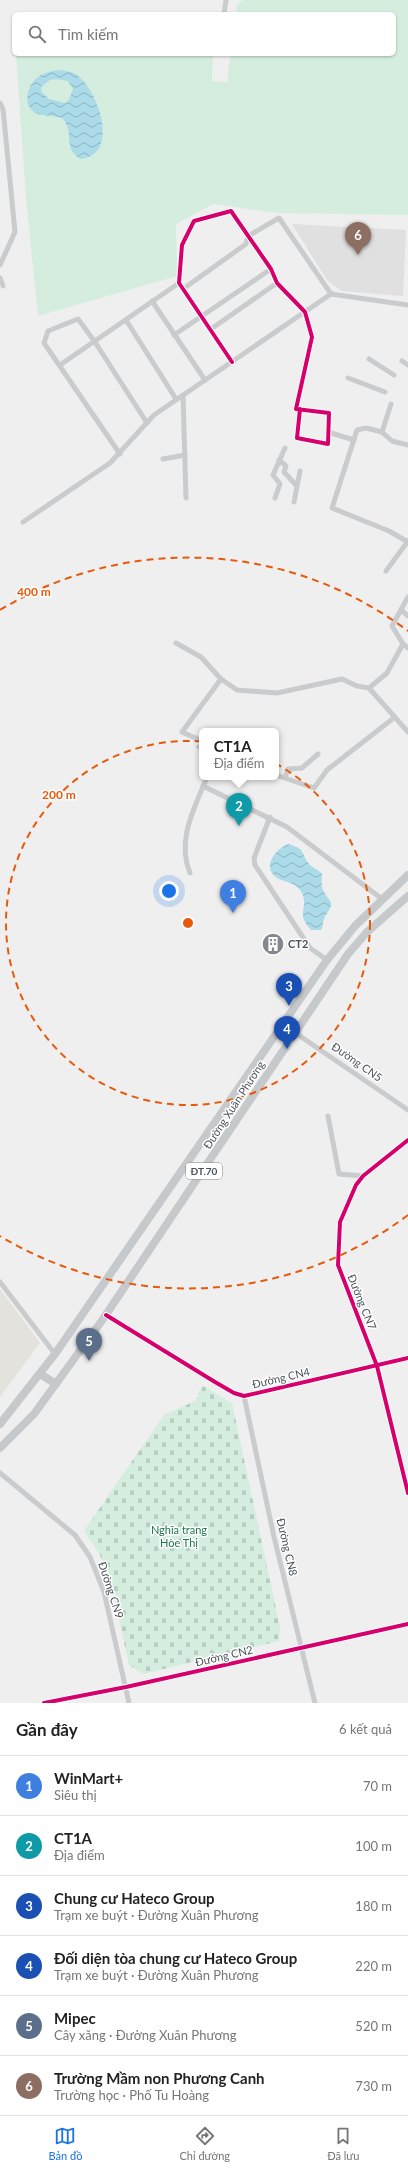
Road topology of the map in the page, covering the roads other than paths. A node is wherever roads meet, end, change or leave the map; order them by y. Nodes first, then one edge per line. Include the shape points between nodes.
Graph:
1 (226, 0) edge
2 (224, 12) edge
3 (0, 103) edge
4 (248, 236) junction
5 (0, 265) edge
6 (271, 269) junction
7 (0, 278) edge
8 (178, 283) junction
9 (278, 283) junction
10 (3, 286) dead end
11 (183, 289) junction
12 (331, 294) junction
13 (152, 301) junction
14 (408, 305) edge
15 (305, 312) junction
16 (202, 316) junction
17 (126, 320) junction
18 (211, 329) junction
19 (174, 335) junction
20 (96, 342) junction
21 (369, 359) dead end
22 (402, 361) dead end
23 (232, 362) junction
24 (408, 365) edge
25 (60, 366) junction
26 (394, 376) dead end
27 (348, 378) dead end
28 (205, 380) junction
29 (384, 392) dead end
30 (183, 395) junction
31 (176, 399) junction
32 (391, 404) dead end
33 (300, 409) junction
34 (147, 423) junction
35 (328, 432) junction
36 (382, 432) junction
37 (354, 440) junction
38 (408, 445) edge
39 (285, 448) dead end
40 (120, 454) junction
41 (185, 455) junction
42 (163, 459) dead end
43 (279, 460) junction
44 (300, 471) dead end
45 (296, 485) junction
46 (186, 498) dead end
47 (275, 498) dead end
48 (294, 502) dead end
49 (23, 522) dead end
50 (408, 542) edge
51 (386, 571) dead end
52 (408, 597) edge
53 (401, 610) junction
54 (408, 616) edge
55 (176, 643) dead end
56 (403, 644) junction
57 (408, 648) edge
58 (221, 679) junction
59 (369, 688) junction
60 (395, 717) junction
61 (408, 732) edge
62 (199, 740) edge
63 (318, 754) dead end
64 (279, 776) edge
65 (286, 778) junction
66 (206, 780) edge
67 (204, 786) junction
68 (270, 817) junction
69 (408, 872) edge
70 (190, 873) dead end
71 (408, 876) edge
72 (408, 896) edge
73 (382, 898) junction
74 (326, 960) junction
75 (294, 1032) junction
76 (408, 1110) edge
77 (328, 1116) dead end
78 (408, 1140) edge
79 (363, 1176) junction
80 (0, 1282) edge
81 (106, 1315) junction
82 (55, 1354) junction
83 (408, 1358) edge
84 (376, 1366) junction
85 (40, 1374) junction
86 (56, 1384) junction
87 (244, 1396) junction
88 (0, 1424) edge
89 (0, 1448) edge
90 (0, 1473) edge
91 (408, 1493) edge
92 (408, 1624) edge
93 (301, 1648) junction
94 (126, 1687) junction
95 (44, 1703) edge
96 (129, 1703) edge
97 (315, 1703) edge

1 - 2 street
3 - 5 street via 3,109 15,232
4 - 6 street
4 - 8 street via 231,211 194,221 182,245
4 - 11 street via 246,244
4 - 12 street via 279,218
6 - 9 street
6 - 16 street
7 - 10 street
8 - 11 street
8 - 13 street
9 - 15 street
9 - 18 street
11 - 16 street
12 - 14 street
12 - 15 street
13 - 17 street
13 - 19 street
15 - 23 street
15 - 33 street via 312,337 298,395 296,409
16 - 18 street
16 - 19 street
17 - 20 street
17 - 31 street
18 - 23 street
19 - 28 street
20 - 25 street
20 - 25 street via 78,319 48,331 44,344
20 - 34 street
21 - 26 street
22 - 24 street
23 - 28 street
25 - 40 street
27 - 29 street
28 - 30 street
30 - 31 street
30 - 41 street
31 - 34 street
32 - 36 street
33 - 35 street via 329,413
33 - 35 street via 297,438 328,444
34 - 40 street
35 - 37 street
36 - 37 street via 366,428 357,430
36 - 38 street via 392,441
37 - 50 street via 332,508 389,531
39 - 43 street
40 - 49 street
41 - 42 street
41 - 46 street
43 - 45 street via 286,466 284,472
43 - 47 street via 273,475 280,484
44 - 45 street
45 - 48 street
50 - 51 street
52 - 53 street
53 - 54 street
53 - 56 street via 392,626
55 - 58 street via 201,658
56 - 57 street
56 - 59 street via 388,673
58 - 59 street via 237,690 276,693 342,679
58 - 62 street via 182,732
59 - 60 street
60 - 61 street
60 - 65 street via 327,770 314,788
63 - 65 street via 302,768 288,769
64 - 65 street
66 - 67 street
67 - 68 street
67 - 70 street via 190,821 184,845
68 - 73 street
68 - 74 street via 254,858 255,865 310,948
69 - 71 main road
71 - 73 main road, Đường Xuân Phương / ĐT.70
72 - 75 main road, Đường Xuân Phương / ĐT.70 via 367,932 348,954
73 - 74 main road, Đường Xuân Phương / ĐT.70 via 343,938
74 - 82 main road, Đường Xuân Phương / ĐT.70
75 - 76 street, Đường CN5
75 - 81 main road, Đường Xuân Phương / ĐT.70 via 211,1161
77 - 79 street via 340,1174
78 - 79 street, Đường CN7
79 - 84 street, Đường CN7 via 350,1197 340,1222 338,1264
80 - 82 street
81 - 86 main road, Đường Xuân Phương / ĐT.70
81 - 87 street, Đường CN4 via 221,1386
82 - 85 main road, Đường Xuân Phương / ĐT.70
83 - 84 street, Đường CN4
84 - 87 street, Đường CN4
84 - 91 street, Đường CN7
85 - 86 main road
85 - 88 main road, Đường Xuân Phương / ĐT.70
86 - 89 main road, Đường Xuân Phương / ĐT.70 via 34,1414
87 - 93 street, Đường CN8
90 - 94 street, Đường CN9 via 75,1535 90,1557 104,1592
92 - 93 street, Đường CN2
93 - 94 street, Đường CN2
93 - 97 street, Đường CN8
94 - 95 street, Đường CN2
94 - 96 street, Đường CN9

